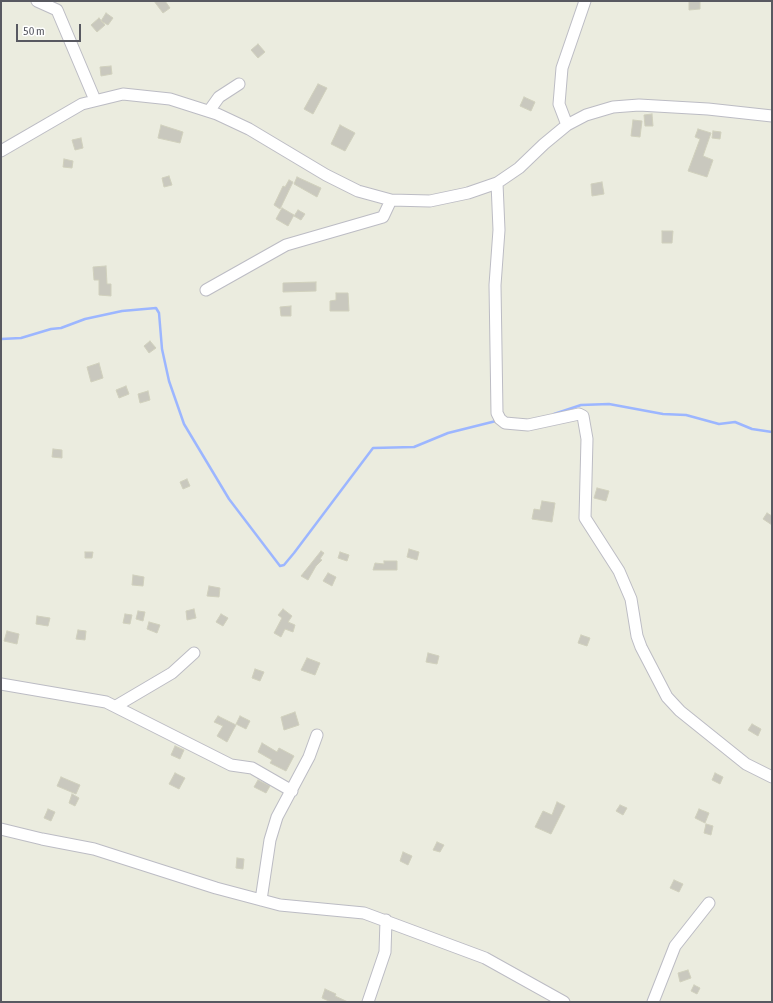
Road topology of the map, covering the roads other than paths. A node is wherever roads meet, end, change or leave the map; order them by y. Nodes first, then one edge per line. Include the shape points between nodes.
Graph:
1 (37, 1) edge
2 (585, 1) edge
3 (239, 84) dead end
4 (95, 100) junction
5 (209, 111) junction
6 (772, 116) edge
7 (567, 125) junction
8 (1, 151) edge
9 (497, 183) junction
10 (391, 200) junction
11 (206, 290) dead end
12 (194, 653) dead end
13 (1, 684) edge
14 (116, 706) junction
15 (317, 735) dead end
16 (772, 778) edge
17 (292, 791) junction
18 (1, 828) edge
19 (260, 900) junction
20 (709, 903) dead end
21 (386, 920) junction
22 (368, 1002) edge
23 (564, 1002) edge
24 (653, 1002) edge

1 - 4 street via 57,10
2 - 7 street via 562,68 559,104
3 - 5 street via 219,97
4 - 5 street via 123,94 170,99
4 - 8 street via 82,104
5 - 10 street via 249,129 358,191
6 - 7 street via 639,105 613,107 586,115
7 - 9 street via 519,168
9 - 10 street via 430,201
9 - 16 street via 499,230 495,285 497,413 500,420 528,426 579,414 583,416 587,439 585,518 619,571 631,599 636,636 667,697 680,711 746,764
10 - 11 street via 383,217 286,245
12 - 14 street via 172,673
13 - 14 street via 106,702
14 - 17 street via 231,765 252,768
15 - 17 street
17 - 19 street via 277,817 270,840
18 - 19 street via 94,849
19 - 21 street via 309,909 364,913
20 - 24 street via 675,946
21 - 22 street via 385,952
21 - 23 street via 486,958

